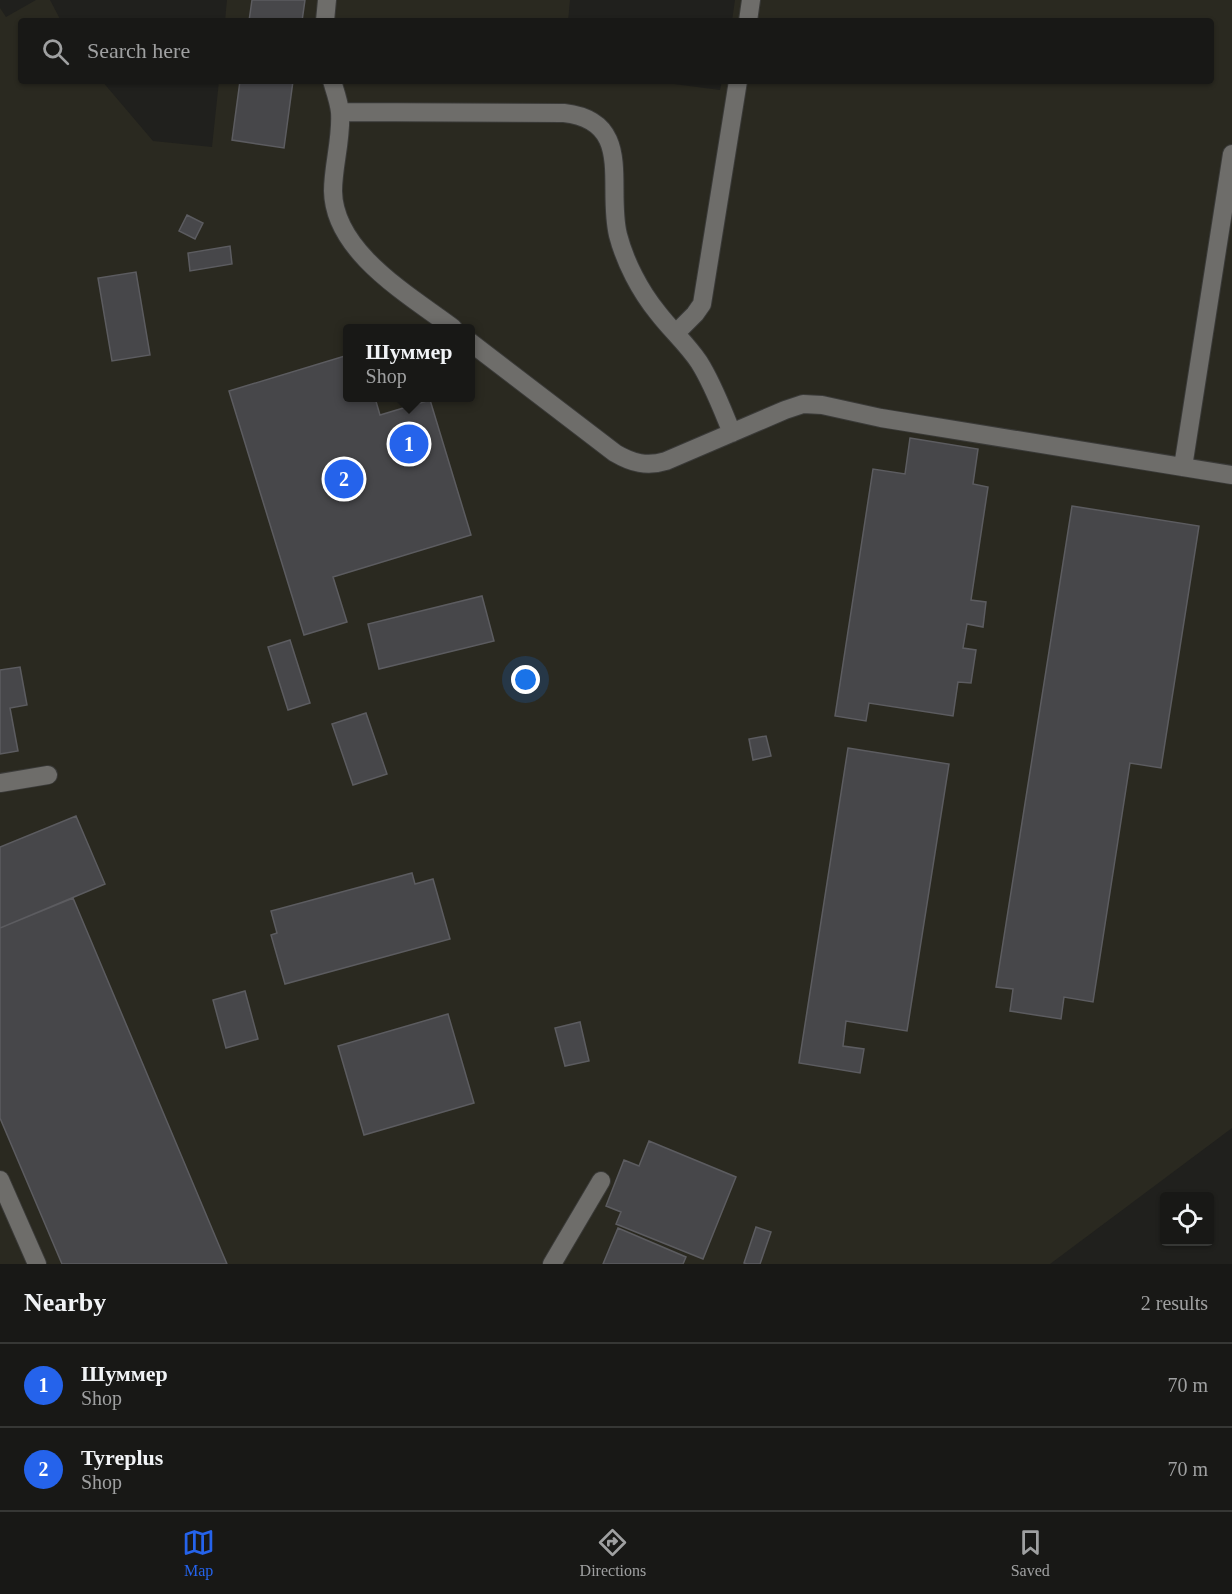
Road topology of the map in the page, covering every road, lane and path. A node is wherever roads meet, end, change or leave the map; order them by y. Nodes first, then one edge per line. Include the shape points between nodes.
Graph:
1 (327, 0) edge
2 (751, 0) edge
3 (325, 18) edge
4 (748, 18) edge
5 (333, 84) edge
6 (738, 84) edge
7 (340, 112) junction
8 (1232, 154) edge
9 (448, 324) edge
10 (676, 333) junction
11 (475, 345) edge
12 (732, 433) junction
13 (1183, 467) junction
14 (1232, 475) edge
15 (48, 775) dead end
16 (0, 783) edge
17 (0, 1180) edge
18 (601, 1181) dead end
19 (37, 1264) edge
20 (552, 1264) edge

1 - 3 lane
2 - 4 lane
5 - 7 lane
6 - 10 lane via 702,304
7 - 9 lane via 333,190 335,212 345,232 375,268
7 - 10 lane via 564,112 581,114 596,122 607,135 613,152 618,235 646,298
8 - 13 lane
10 - 12 lane via 704,371
11 - 12 lane via 628,461 654,465
12 - 13 lane via 803,404 822,405
13 - 14 lane
15 - 16 lane
17 - 19 lane
18 - 20 lane

